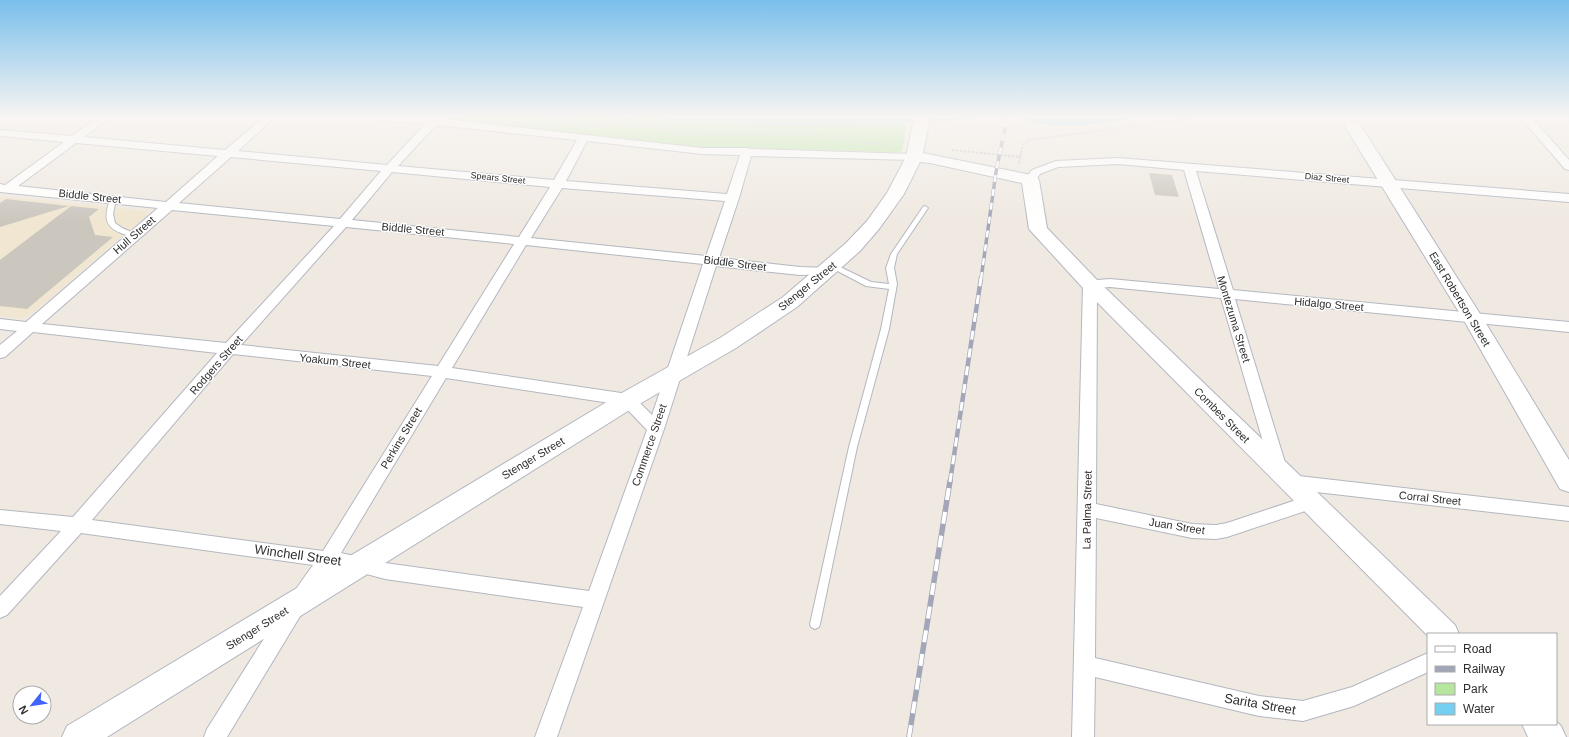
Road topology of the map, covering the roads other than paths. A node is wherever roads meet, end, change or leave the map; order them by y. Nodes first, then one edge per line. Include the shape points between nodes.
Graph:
1 (56, 152) edge
2 (208, 152) edge
3 (404, 152) edge
4 (573, 152) edge
5 (747, 152) edge
6 (864, 152) edge
7 (1370, 152) edge
8 (1556, 152) edge
9 (915, 153) junction
10 (227, 154) junction
11 (1189, 167) junction
12 (1569, 167) edge
13 (390, 168) junction
14 (1023, 178) junction
15 (1389, 183) junction
16 (558, 184) junction
17 (4, 188) edge
18 (733, 198) junction
19 (1569, 198) edge
20 (113, 199) junction
21 (170, 204) junction
22 (924, 208) dead end
23 (344, 223) junction
24 (134, 235) junction
25 (523, 240) junction
26 (711, 260) junction
27 (829, 268) junction
28 (1090, 284) junction
29 (892, 287) junction
30 (1227, 294) junction
31 (1472, 317) junction
32 (0, 324) edge
33 (29, 327) junction
34 (1569, 327) edge
35 (229, 349) junction
36 (0, 353) edge
37 (442, 372) junction
38 (671, 377) junction
39 (628, 400) junction
40 (656, 429) junction
41 (1285, 477) junction
42 (1569, 482) edge
43 (1311, 502) junction
44 (1087, 509) junction
45 (1569, 514) edge
46 (0, 517) edge
47 (77, 525) junction
48 (328, 559) junction
49 (359, 564) junction
50 (594, 600) junction
51 (298, 602) junction
52 (0, 609) edge
53 (815, 624) dead end
54 (1444, 633) edge
55 (1427, 662) edge
56 (1085, 665) junction
57 (1538, 725) edge
58 (78, 737) edge
59 (215, 737) edge
60 (546, 737) edge
61 (1083, 737) edge
62 (1550, 737) edge

1 - 17 street
2 - 10 street, Spears Street
3 - 13 street, Rodgers Street
4 - 16 street, Perkins Street
5 - 18 street, Commerce Street
6 - 9 street
7 - 15 street, East Robertson Street
8 - 12 street
9 - 14 street
9 - 27 street, Stenger Street via 895,194 873,225
10 - 13 street, Spears Street
10 - 21 street, Hull Street
11 - 14 street, Diaz Street via 1118,161 1056,164
11 - 15 street, Diaz Street
11 - 30 street, Montezuma Street
13 - 16 street, Spears Street
13 - 23 street, Rodgers Street
14 - 28 street, Combes Street via 1038,229
15 - 19 street, Diaz Street
15 - 31 street, East Robertson Street
16 - 18 street, Spears Street
16 - 25 street, Perkins Street
17 - 20 street, Biddle Street
18 - 26 street, Commerce Street
20 - 21 street, Biddle Street
20 - 24 lane via 108,217 112,224 118,230
21 - 23 street, Biddle Street
21 - 24 street, Hull Street
22 - 29 lane via 894,254 890,268
23 - 25 street, Biddle Street
23 - 35 street, Rodgers Street
24 - 33 street, Hull Street
25 - 26 street, Biddle Street
25 - 37 street, Perkins Street
26 - 27 street, Biddle Street via 800,271
26 - 38 street, Commerce Street
27 - 29 lane via 869,284
27 - 38 street, Stenger Street via 790,302
28 - 30 street, Hidalgo Street via 1110,283
28 - 41 street, Combes Street
28 - 44 street, La Palma Street
29 - 53 lane via 885,329 853,447
30 - 31 street, Hidalgo Street
30 - 41 street, Montezuma Street
31 - 34 street, Hidalgo Street
31 - 42 street, East Robertson Street
32 - 33 street, Yoakum Street
33 - 35 street, Yoakum Street
33 - 36 street, Hull Street
35 - 37 street, Yoakum Street
35 - 47 street, Rodgers Street
37 - 39 street, Yoakum Street
37 - 48 street, Perkins Street
38 - 39 street, Stenger Street
38 - 40 street, Commerce Street
39 - 40 street
39 - 49 street, Stenger Street
40 - 50 street, Commerce Street
41 - 43 street, Combes Street
41 - 45 street, Corral Street
43 - 44 street, Juan Street via 1216,532 1192,531
43 - 54 street, Combes Street
44 - 56 street, La Palma Street
46 - 47 street, Winchell Street
47 - 48 street, Winchell Street
47 - 52 street, Rodgers Street
48 - 49 street, Winchell Street
48 - 51 street, Perkins Street
49 - 50 street, Winchell Street via 385,571
49 - 51 street, Stenger Street
50 - 60 street, Commerce Street
51 - 58 street, Stenger Street
51 - 59 street, Perkins Street
55 - 56 street, Sarita Street via 1354,696 1303,711 1259,706
56 - 61 street, La Palma Street
57 - 62 street

